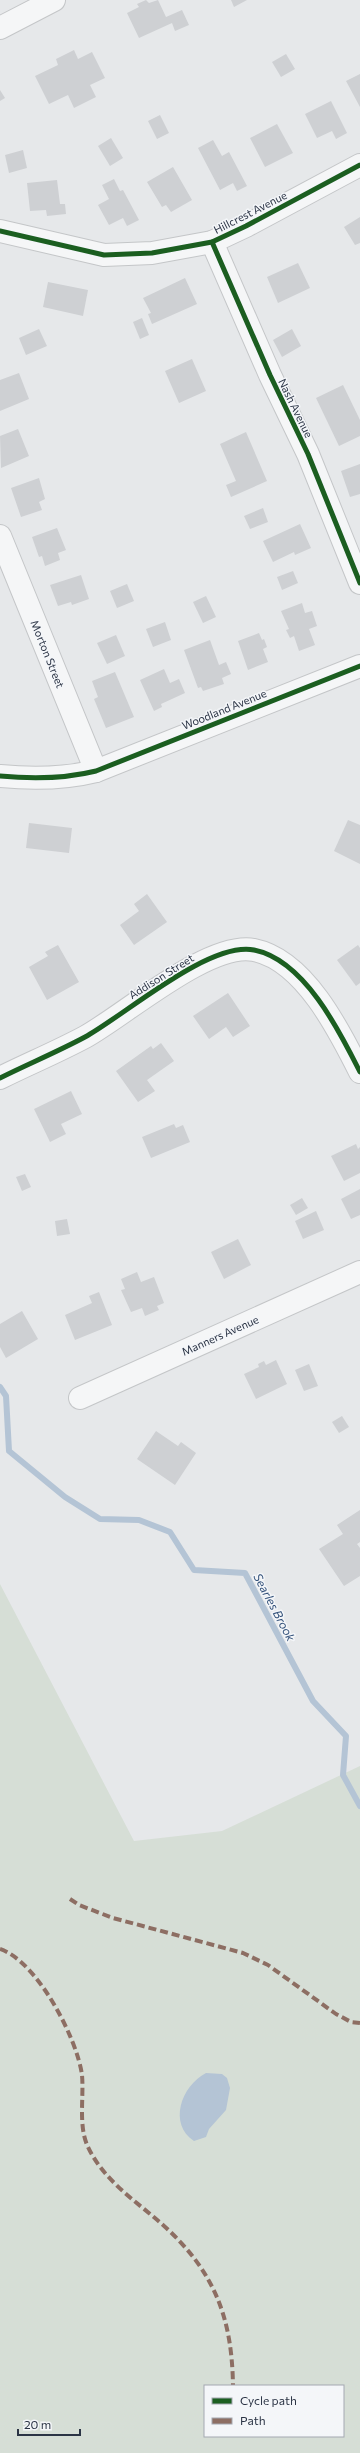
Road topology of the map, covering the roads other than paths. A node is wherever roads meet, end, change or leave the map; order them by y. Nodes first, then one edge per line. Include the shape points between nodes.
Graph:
1 (54, 0) edge
2 (0, 28) edge
3 (360, 165) edge
4 (0, 231) edge
5 (212, 242) junction
6 (0, 536) edge
7 (360, 584) edge
8 (360, 666) edge
9 (96, 771) junction
10 (0, 776) edge
11 (360, 1072) edge
12 (0, 1078) edge
13 (360, 1272) edge
14 (80, 1398) dead end

1 - 2 street
3 - 5 street, Hillcrest Avenue
4 - 5 street, Hillcrest Avenue via 104,255 152,254
5 - 7 street, Nash Avenue via 270,375 308,454
6 - 9 street, Morton Street
8 - 9 street, Woodland Avenue
9 - 10 street via 54,778
11 - 12 street, Addison Street via 339,1031 299,976 281,960 254,950 227,951 198,964 85,1037
13 - 14 street, Manners Avenue

